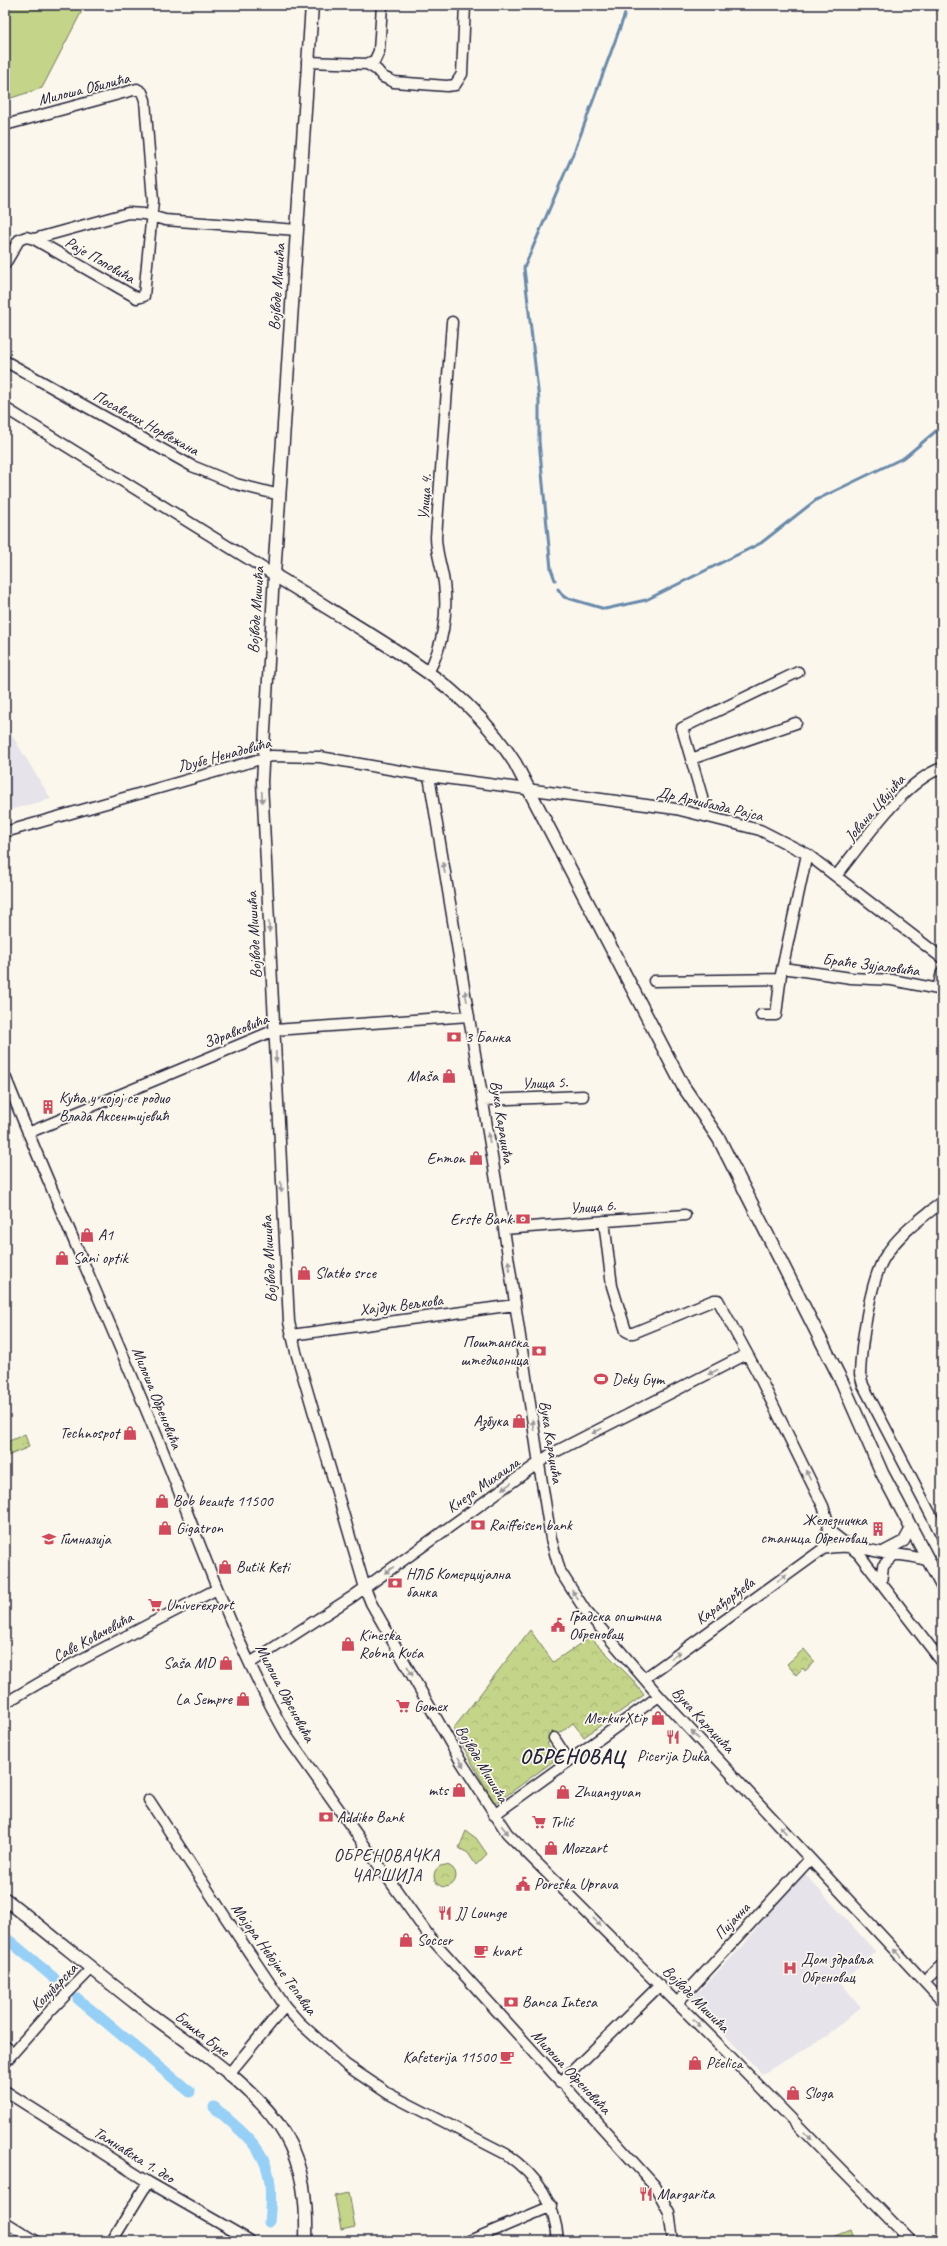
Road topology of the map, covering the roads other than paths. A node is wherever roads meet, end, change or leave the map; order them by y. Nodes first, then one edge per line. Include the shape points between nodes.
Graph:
1 (312, 5) edge
2 (382, 5) edge
3 (465, 5) edge
4 (307, 62) junction
5 (366, 64) junction
6 (5, 125) edge
7 (151, 216) junction
8 (297, 230) junction
9 (34, 239) junction
10 (5, 264) edge
11 (452, 322) dead end
12 (5, 361) edge
13 (5, 408) edge
14 (280, 495) junction
15 (274, 575) junction
16 (429, 671) junction
17 (798, 672) dead end
18 (796, 723) dead end
19 (262, 758) junction
20 (691, 759) junction
21 (942, 768) edge
22 (429, 776) junction
23 (528, 788) junction
24 (706, 816) junction
25 (5, 832) edge
26 (807, 854) junction
27 (836, 876) junction
28 (942, 958) edge
29 (783, 968) junction
30 (942, 972) edge
31 (780, 979) junction
32 (654, 981) dead end
33 (761, 1015) dead end
34 (469, 1016) junction
35 (275, 1030) junction
36 (5, 1076) edge
37 (583, 1096) dead end
38 (483, 1100) junction
39 (28, 1133) junction
40 (942, 1202) edge
41 (685, 1215) dead end
42 (604, 1221) junction
43 (504, 1229) junction
44 (515, 1305) junction
45 (291, 1335) junction
46 (747, 1354) junction
47 (539, 1464) junction
48 (828, 1530) junction
49 (910, 1530) junction
50 (942, 1536) edge
51 (852, 1546) junction
52 (823, 1549) junction
53 (883, 1552) junction
54 (895, 1554) junction
55 (926, 1560) junction
56 (881, 1583) junction
57 (942, 1586) edge
58 (365, 1588) junction
59 (217, 1589) junction
60 (250, 1662) junction
61 (942, 1662) edge
62 (645, 1678) junction
63 (659, 1696) junction
64 (5, 1703) edge
65 (554, 1738) dead end
66 (569, 1762) junction
67 (149, 1800) dead end
68 (494, 1815) junction
69 (810, 1859) junction
70 (5, 1900) edge
71 (942, 1965) edge
72 (92, 1968) junction
73 (924, 1981) junction
74 (660, 1985) junction
75 (942, 2001) edge
76 (677, 2003) junction
77 (285, 2006) junction
78 (5, 2046) edge
79 (13, 2053) junction
80 (5, 2062) edge
81 (228, 2075) junction
82 (560, 2082) junction
83 (5, 2091) edge
84 (148, 2182) junction
85 (552, 2206) junction
86 (5, 2222) edge
87 (249, 2240) edge
88 (36, 2241) edge
89 (112, 2241) edge
90 (306, 2241) edge
91 (469, 2241) edge
92 (558, 2241) edge
93 (673, 2241) edge
94 (911, 2241) edge

1 - 4 main road, Војводе Мишића
2 - 5 street via 379,52 375,60
3 - 5 street via 462,74 455,85 394,82
4 - 5 street
4 - 8 main road, Војводе Мишића
6 - 7 street, Милоша Обилића via 130,90 137,89 142,92 154,194
7 - 8 street, Раје Поповића via 165,220
7 - 9 street, Раје Поповића via 128,214
7 - 9 street, Раје Поповића via 144,293 140,299
8 - 14 main road, Војводе Мишића
9 - 10 street, Раје Поповића via 26,237 19,240
11 - 16 street, Улица 4. via 436,537 444,583 445,611 440,646
12 - 14 street, Посавских Норвежана via 192,466 236,484
13 - 15 street
14 - 15 main road, Војводе Мишића
15 - 16 main road
15 - 19 street, Војводе Мишића
16 - 23 main road via 453,690 489,727 511,757
17 - 20 street via 684,725 682,735
18 - 20 street
19 - 22 street, Љубе Ненадовића via 282,755 320,757
19 - 25 street, Љубе Ненадовића
19 -> 35 street, Војводе Мишића
20 - 24 street
21 - 27 street, Јована Цвијића via 927,775 902,795
22 - 23 street, Љубе Ненадовића
34 -> 22 street, Вука Караџића
23 - 24 street, Др Арчибалда Рајса via 676,809
23 - 49 main road via 683,1086 719,1139 842,1382 869,1446
24 - 26 street, Др Арчибалда Рајса via 760,830
26 - 27 street, Др Арчибалда Рајса
26 - 29 street
27 - 28 street, Др Арчибалда Рајса
29 - 30 street, Браће Зујаловића via 851,978 892,980 938,989
29 - 31 street
31 - 32 street
31 - 33 street via 776,1015
34 - 35 street, Здравковића
34 - 38 street, Вука Караџића
35 - 39 street, Здравковића
35 -> 45 street, Војводе Мишића via 286,1287
36 - 39 street, Милоша Обреновића
37 - 38 street, Улица 5.
43 -> 38 street, Вука Караџића
39 - 59 street, Милоша Обреновића via 115,1335
40 - 50 street via 896,1241 880,1266 872,1290 860,1374 863,1385
41 - 42 street, Улица 6.
42 - 43 street, Улица 6.
42 - 46 street via 612,1286 626,1331 630,1334 718,1300
44 -> 43 street, Вука Караџића
44 - 45 street, Хајдук Вељкова
47 -> 44 street, Вука Караџића
45 - 58 street, Војводе Мишића
46 -> 47 street, Кнеза Михаила via 567,1446
48 -> 46 street via 828,1520 823,1506
47 -> 58 street, Кнеза Михаила
62 -> 47 street, Вука Караџића via 596,1624 564,1579 553,1545
48 - 51 street, Карађорђева
48 - 52 street
49 - 53 street via 904,1541
49 - 55 main road
51 - 52 street, Карађорђева
51 - 53 street, Карађорђева
51 - 56 street
62 -> 52 street, Карађорђева
53 - 54 street, Карађорђева
54 - 55 street, Карађорђева
54 - 56 street via 883,1566
55 - 57 main road
56 - 61 street
58 - 60 street, Кнеза Михаила
58 -> 68 street, Војводе Мишића via 371,1603 460,1760
59 - 60 street, Милоша Обреновића
59 - 64 street, Саве Ковачевића via 65,1668
60 - 82 street, Милоша Обреновића via 264,1694 290,1739 429,1936
62 - 63 street, Вука Караџића
63 - 66 street
69 -> 63 street, Вука Караџића
65 - 66 street
66 - 68 street
67 - 77 street, Мајора Небојше Тепавца
68 -> 74 street, Војводе Мишића via 507,1833
73 -> 69 street, Вука Караџића
69 - 76 street, Пијачна
70 - 72 main road, Бошка Бухе
71 - 73 street
72 - 79 street, Колубарска
72 - 81 main road, Бошка Бухе
73 - 75 street, Вука Караџића
74 - 76 street, Војводе Мишића
74 - 82 street
76 -> 94 street, Војводе Мишића
77 - 81 street
77 - 85 street, Мајора Небојше Тепавца via 328,2050 365,2079 408,2106 506,2154 520,2164 536,2181
78 - 79 street
79 - 80 street, Колубарска
81 - 90 main road, Бошка Бухе via 266,2108 294,2153 305,2190
82 - 93 street, Милоша Обреновића via 655,2186 669,2212
83 - 84 street, Тамнавска 1. део
84 - 87 street, Тамнавска 1. део
84 - 89 street
85 - 91 street
85 - 92 street, Мајора Небојше Тепавца
86 - 88 street

